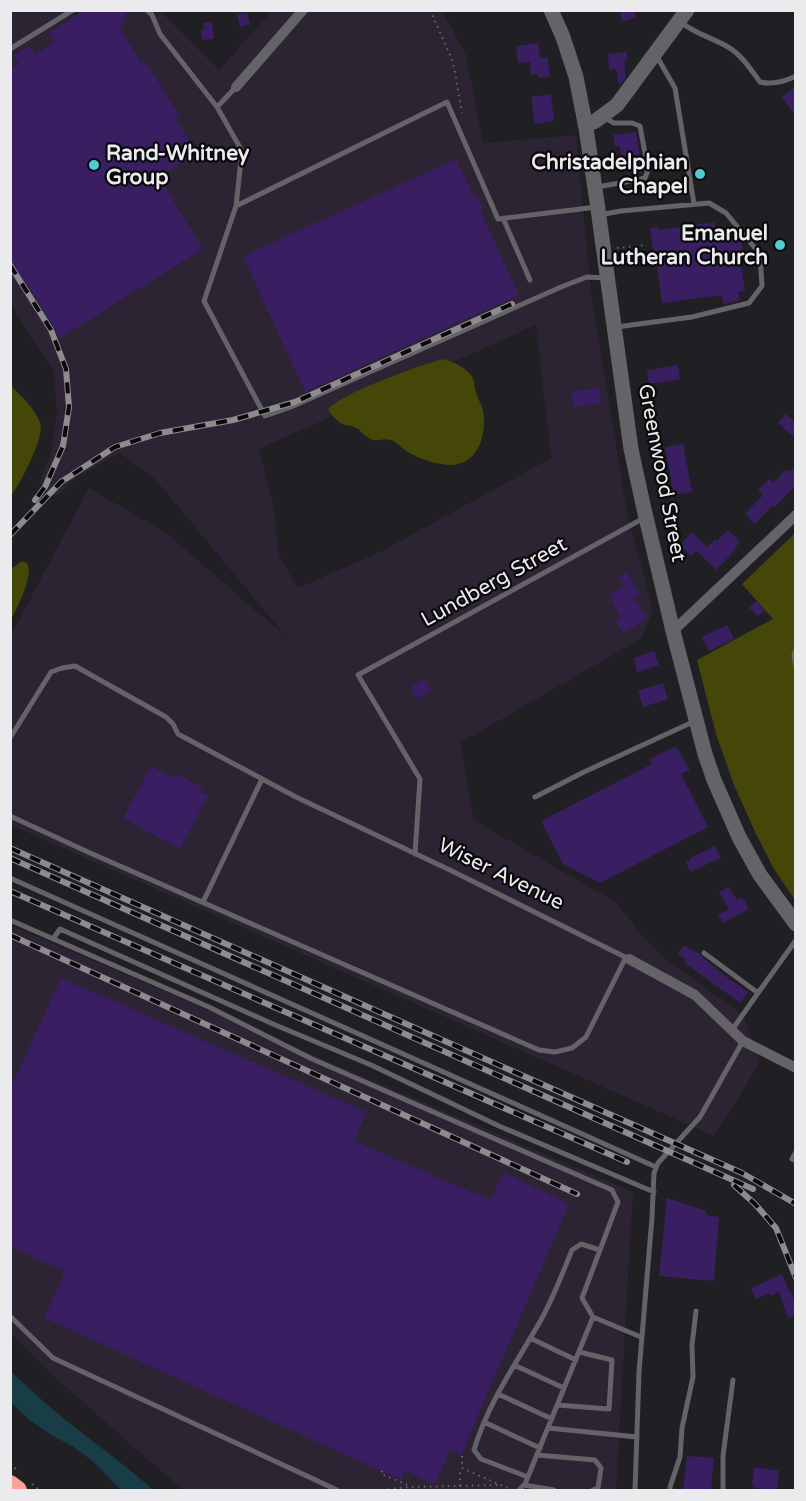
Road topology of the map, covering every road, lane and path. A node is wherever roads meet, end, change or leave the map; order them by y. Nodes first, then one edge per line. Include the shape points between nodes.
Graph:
1 (73, 10) edge
2 (147, 10) edge
3 (303, 10) edge
4 (430, 10) edge
5 (551, 10) edge
6 (683, 16) edge
7 (10, 49) edge
8 (656, 54) junction
9 (795, 76) edge
10 (236, 87) joint
11 (217, 107) junction
12 (602, 117) junction
13 (463, 121) dead end
14 (585, 124) junction
15 (595, 187) junction
16 (694, 204) junction
17 (236, 206) junction
18 (598, 211) junction
19 (503, 218) junction
20 (646, 245) dead end
21 (617, 248) dead end
22 (608, 278) junction
23 (530, 280) dead end
24 (615, 327) junction
25 (795, 515) edge
26 (646, 517) junction
27 (673, 631) junction
28 (795, 650) edge
29 (795, 667) edge
30 (697, 721) junction
31 (10, 738) edge
32 (262, 779) junction
33 (535, 797) dead end
34 (10, 816) edge
35 (415, 854) junction
36 (10, 878) edge
37 (202, 902) junction
38 (10, 920) edge
39 (795, 924) edge
40 (53, 939) junction
41 (795, 940) edge
42 (704, 953) dead end
43 (627, 958) junction
44 (758, 993) junction
45 (732, 1030) junction
46 (743, 1041) junction
47 (795, 1068) edge
48 (795, 1152) edge
49 (795, 1161) edge
50 (656, 1167) junction
51 (654, 1192) junction
52 (600, 1250) junction
53 (696, 1311) dead end
54 (10, 1316) edge
55 (593, 1317) junction
56 (642, 1337) junction
57 (530, 1338) junction
58 (579, 1353) junction
59 (576, 1360) junction
60 (514, 1365) junction
61 (733, 1380) dead end
62 (564, 1389) junction
63 (498, 1394) junction
64 (557, 1405) junction
65 (552, 1419) junction
66 (484, 1422) junction
67 (548, 1428) junction
68 (637, 1437) junction
69 (540, 1448) junction
70 (537, 1455) junction
71 (462, 1456) dead end
72 (462, 1468) junction
73 (382, 1471) dead end
74 (528, 1477) junction
75 (10, 1484) edge
76 (501, 1485) junction
77 (524, 1485) junction
78 (410, 1486) junction
79 (460, 1486) junction
80 (512, 1490) edge
81 (18, 1491) edge
82 (338, 1491) edge
83 (382, 1491) edge
84 (519, 1491) edge
85 (554, 1491) edge
86 (593, 1491) edge
87 (635, 1491) edge
88 (670, 1491) edge
89 (723, 1491) edge

1 - 7 lane
2 - 11 lane via 160,34
3 - 10 street
4 - 13 path via 454,67
5 - 14 main road, Greenwood Street via 576,77
6 - 8 main road
6 - 9 lane via 688,28 737,53 760,82 776,83
8 - 12 main road via 617,105
8 - 16 lane via 675,88
10 - 11 lane
11 - 17 lane via 242,151
12 - 14 main road
12 - 15 lane via 614,123 640,126 648,170 645,177 637,180
14 - 15 main road, Greenwood Street
15 - 18 main road, Greenwood Street
16 - 18 lane
16 - 24 lane via 709,203 726,213 740,229 760,254 762,286 749,303 692,317
17 - 19 lane via 447,102 498,219
17 - 22 lane via 204,301 265,416 561,287 587,277
18 - 19 lane
18 - 22 main road, Greenwood Street
19 - 23 lane
20 - 21 path
22 - 24 main road, Greenwood Street
24 - 26 main road, Greenwood Street via 631,449
25 - 27 street
26 - 27 main road, Greenwood Street
26 - 35 lane, Lundberg Street via 358,675 420,779
27 - 30 main road, Greenwood Street
28 - 29 lane
30 - 33 lane
30 - 39 main road, Greenwood Street via 714,780 740,837
31 - 32 lane, Wiser Avenue via 51,672 75,666 166,717 178,734
32 - 35 lane, Wiser Avenue
32 - 37 lane
34 - 37 lane
35 - 43 lane, Wiser Avenue
36 - 50 lane
37 - 43 lane via 539,1050 572,1048 586,1036
38 - 40 lane
40 - 51 lane via 60,929
40 - 52 lane via 209,1007 310,1058 612,1190 618,1202
41 - 44 lane
42 - 44 lane
43 - 45 street, Wiser Avenue via 695,996
44 - 45 lane
45 - 46 street, Wiser Avenue
46 - 47 street, Wiser Avenue
46 - 50 lane via 700,1117
48 - 49 lane
50 - 51 lane
51 - 56 lane
52 - 55 lane via 582,1298
52 - 57 lane via 581,1244 572,1250 544,1316
53 - 88 lane via 693,1377 680,1457
54 - 82 lane via 53,1358
55 - 56 lane
55 - 58 lane
56 - 68 lane
57 - 59 lane
57 - 60 lane
58 - 59 lane
58 - 64 lane via 612,1360 609,1409
59 - 62 lane
60 - 62 lane
60 - 63 lane
61 - 89 lane via 723,1456
62 - 64 lane
63 - 65 lane
63 - 66 lane
64 - 65 lane
65 - 67 lane
66 - 69 lane
66 - 74 lane via 474,1450 481,1459
67 - 68 lane
67 - 69 lane
68 - 87 lane
69 - 70 lane
70 - 74 lane
70 - 86 lane via 595,1460 601,1468 598,1488
71 - 72 path
72 - 76 path
72 - 79 path
73 - 78 path
74 - 77 lane
75 - 81 highway
76 - 79 path
76 - 80 path
77 - 84 lane
77 - 85 lane
78 - 79 path
78 - 83 path

